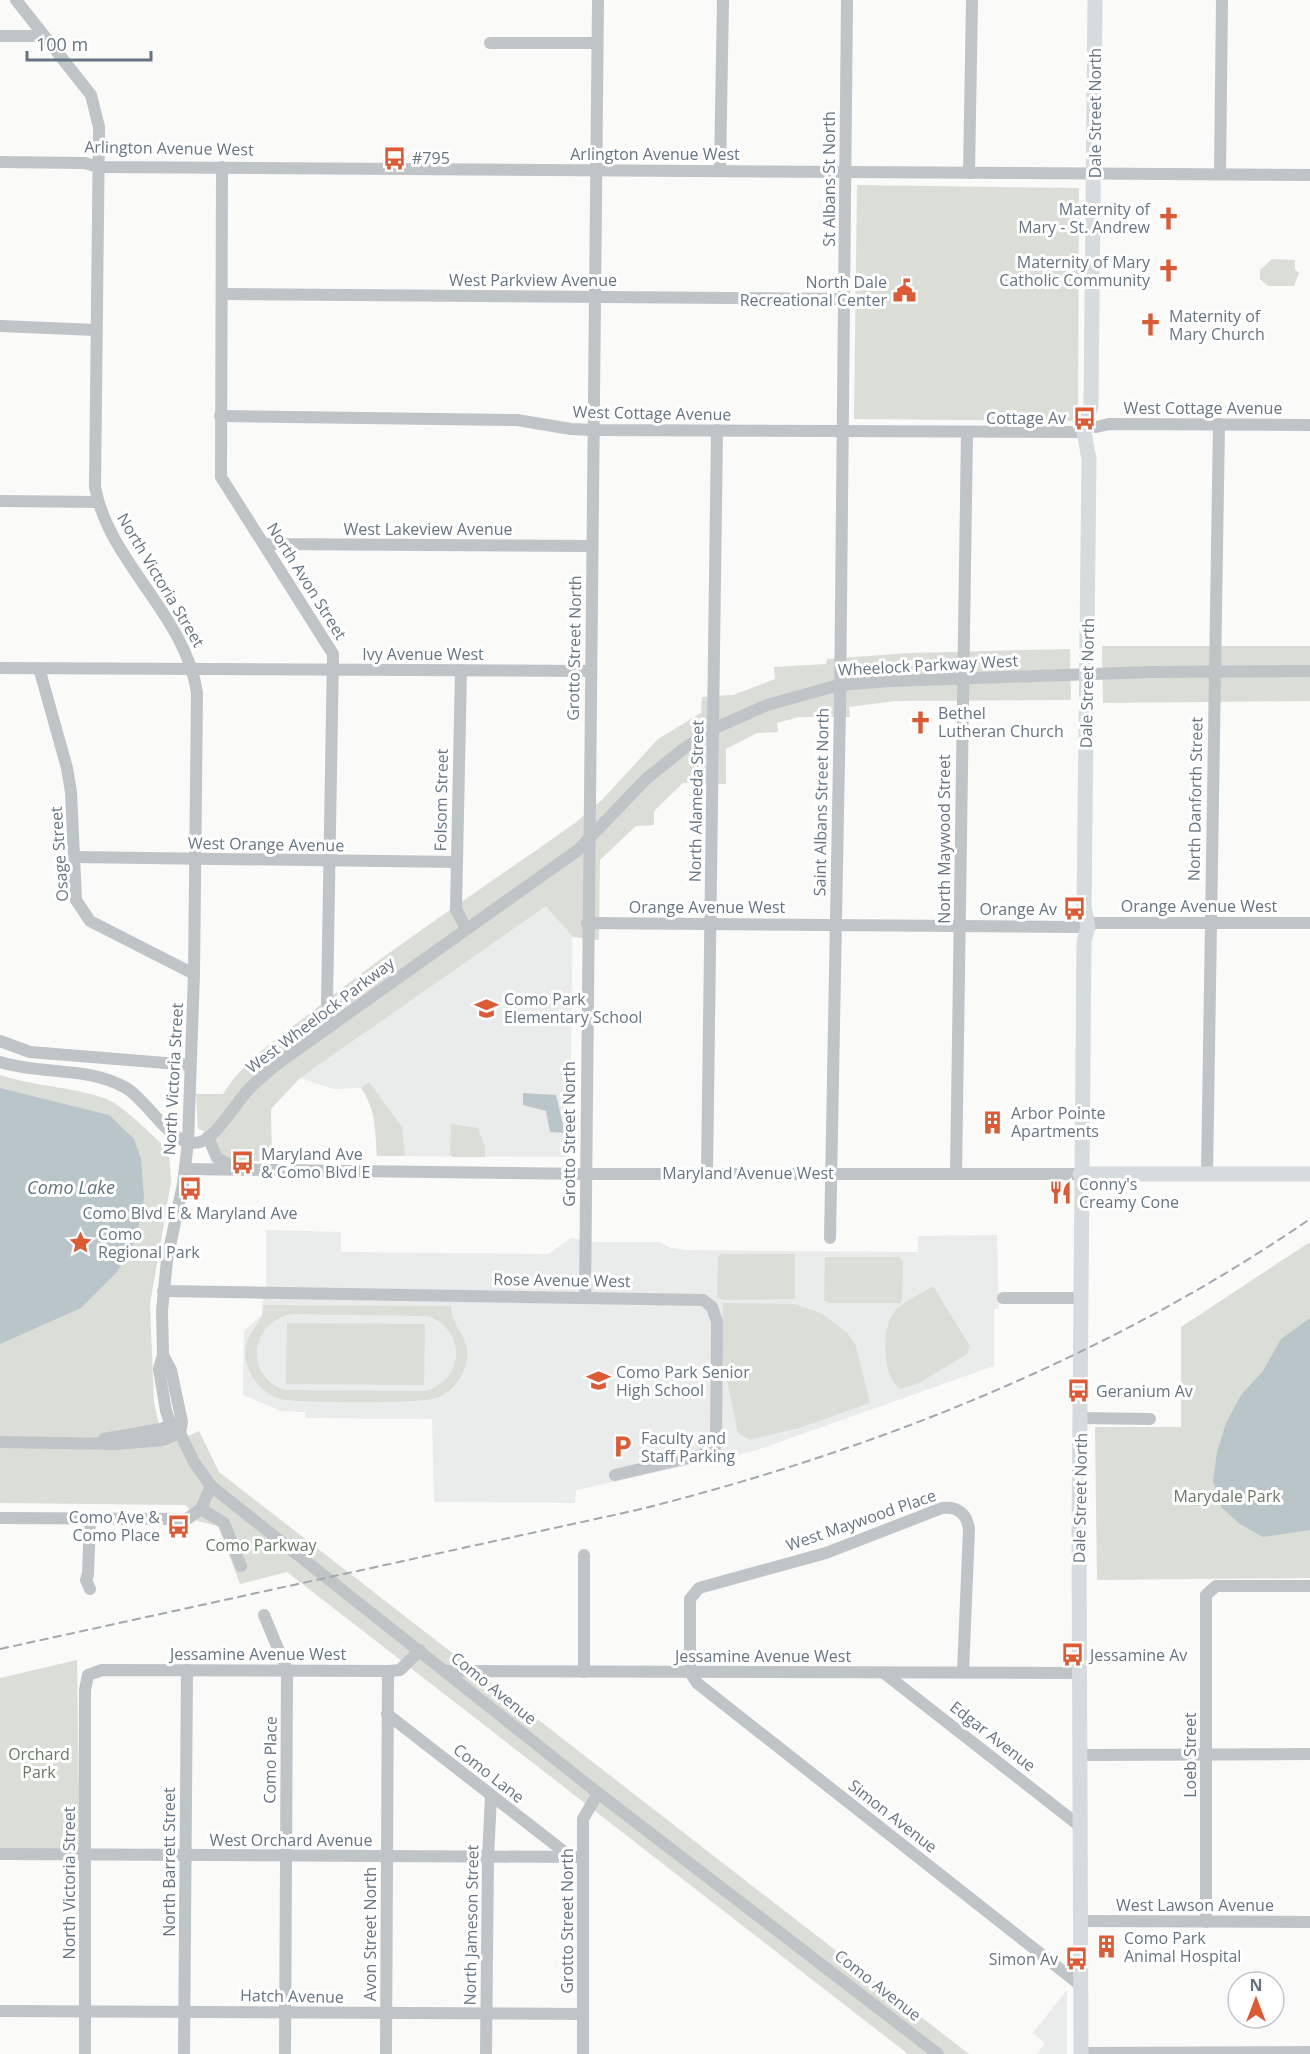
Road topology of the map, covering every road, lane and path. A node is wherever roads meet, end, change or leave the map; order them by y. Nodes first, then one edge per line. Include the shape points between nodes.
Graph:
1 (16, 0) edge
2 (598, 0) edge
3 (723, 0) edge
4 (847, 0) edge
5 (972, 0) edge
6 (1095, 0) edge
7 (1222, 0) edge
8 (0, 36) edge
9 (42, 36) junction
10 (490, 43) dead end
11 (597, 43) junction
12 (0, 162) edge
13 (98, 167) junction
14 (222, 167) junction
15 (596, 170) junction
16 (720, 170) junction
17 (846, 172) junction
18 (969, 173) junction
19 (1220, 174) junction
20 (1095, 175) junction
21 (1310, 175) edge
22 (222, 294) junction
23 (594, 297) junction
24 (844, 299) junction
25 (0, 326) edge
26 (96, 330) junction
27 (220, 417) junction
28 (1219, 424) junction
29 (1310, 425) edge
30 (1090, 429) junction
31 (593, 430) junction
32 (717, 430) junction
33 (843, 430) junction
34 (968, 432) junction
35 (0, 501) edge
36 (97, 502) junction
37 (264, 544) junction
38 (592, 546) junction
39 (0, 668) edge
40 (39, 668) junction
41 (193, 668) junction
42 (333, 670) junction
43 (461, 670) junction
44 (590, 671) junction
45 (1310, 671) edge
46 (1214, 672) junction
47 (1087, 673) junction
48 (962, 678) junction
49 (839, 685) junction
50 (713, 729) junction
51 (588, 840) junction
52 (74, 857) junction
53 (194, 859) junction
54 (328, 862) junction
55 (456, 862) junction
56 (481, 918) joint
57 (587, 923) junction
58 (1210, 923) junction
59 (1310, 923) edge
60 (710, 924) junction
61 (835, 925) junction
62 (960, 926) junction
63 (1083, 927) junction
64 (466, 929) junction
65 (194, 974) junction
66 (334, 1021) junction
67 (0, 1041) edge
68 (0, 1062) edge
69 (190, 1065) junction
70 (208, 1137) junction
71 (188, 1142) junction
72 (185, 1169) junction
73 (239, 1170) junction
74 (708, 1173) junction
75 (586, 1174) junction
76 (832, 1174) junction
77 (956, 1174) junction
78 (1080, 1174) junction
79 (1207, 1174) junction
80 (1310, 1174) edge
81 (830, 1238) dead end
82 (163, 1292) junction
83 (585, 1297) junction
84 (1003, 1298) dead end
85 (1081, 1298) junction
86 (163, 1354) junction
87 (164, 1398) junction
88 (1081, 1418) junction
89 (1149, 1419) dead end
90 (178, 1427) junction
91 (136, 1433) junction
92 (0, 1442) edge
93 (90, 1442) junction
94 (615, 1475) dead end
95 (211, 1486) junction
96 (201, 1509) junction
97 (0, 1518) edge
98 (90, 1519) junction
99 (584, 1555) dead end
100 (241, 1566) dead end
101 (1310, 1586) edge
102 (90, 1589) dead end
103 (264, 1616) dead end
104 (420, 1650) junction
105 (287, 1670) junction
106 (187, 1671) junction
107 (388, 1671) junction
108 (447, 1671) junction
109 (584, 1672) junction
110 (690, 1672) junction
111 (884, 1672) junction
112 (963, 1672) junction
113 (1079, 1673) junction
114 (88, 1675) joint
115 (387, 1714) junction
116 (1206, 1754) junction
117 (1310, 1754) edge
118 (1081, 1755) junction
119 (598, 1793) junction
120 (491, 1796) junction
121 (1081, 1827) junction
122 (0, 1854) edge
123 (85, 1854) junction
124 (185, 1856) junction
125 (285, 1856) junction
126 (386, 1857) junction
127 (577, 1857) junction
128 (488, 1858) junction
129 (1080, 1922) junction
130 (1206, 1922) junction
131 (1310, 1922) edge
132 (1079, 1984) junction
133 (0, 2011) edge
134 (86, 2011) junction
135 (185, 2011) junction
136 (286, 2012) junction
137 (386, 2013) junction
138 (487, 2014) junction
139 (583, 2014) junction
140 (1310, 2052) edge
141 (85, 2054) edge
142 (184, 2054) edge
143 (285, 2054) edge
144 (386, 2054) edge
145 (486, 2054) edge
146 (583, 2054) edge
147 (938, 2054) edge
148 (1081, 2054) edge

1 - 9 street, North Victoria Street
2 - 11 street, Grotto Street North
3 - 16 street
4 - 17 street, St Albans St North
5 - 18 street
6 - 20 main road, Dale Street North
7 - 19 street
8 - 9 street
9 - 13 street, North Victoria Street via 91,95 99,127
10 - 11 street
11 - 15 street, Grotto Street North
12 - 13 street, Arlington Avenue West via 84,163
13 - 14 street, Arlington Avenue West
13 - 26 street, North Victoria Street
14 - 15 street, Arlington Avenue West
14 - 22 street, North Avon Street
15 - 16 street, Arlington Avenue West
15 - 23 street, Grotto Street North
16 - 17 street, Arlington Avenue West
17 - 18 street, Arlington Avenue West
17 - 24 street, St Albans St North
18 - 20 street, Arlington Avenue West
19 - 20 street, Arlington Avenue West
19 - 21 street, Arlington Avenue West
20 - 30 main road, Dale Street North
22 - 23 street, West Parkview Avenue
22 - 27 street, North Avon Street
23 - 24 street, West Parkview Avenue
23 - 31 street, Grotto Street North
24 - 33 street, St Albans St North
25 - 26 street
26 - 36 street, North Victoria Street
27 - 31 street, West Cottage Avenue via 518,420
27 - 37 street, North Avon Street via 221,477
28 - 29 street, West Cottage Avenue
28 - 30 street, West Cottage Avenue via 1109,424
28 - 46 street, North Danforth Street
30 - 34 street, West Cottage Avenue
30 - 47 main road, Dale Street North
31 - 32 street, West Cottage Avenue
31 - 38 street, Grotto Street North
32 - 33 street, West Cottage Avenue
32 - 50 street, North Alameda Street
33 - 34 street, West Cottage Avenue
33 - 49 street, Saint Albans Street North
34 - 48 street, North Maywood Street
35 - 36 street
36 - 41 street, North Victoria Street
37 - 38 street, West Lakeview Avenue
37 - 42 street, North Avon Street via 333,654
38 - 44 street, Grotto Street North
39 - 40 street, Ivy Avenue West
40 - 41 street, Ivy Avenue West
40 - 52 street, Osage Street via 67,768
41 - 42 street, Ivy Avenue West
41 - 53 street, North Victoria Street
42 - 43 street, Ivy Avenue West
42 - 54 street, North Avon Street
43 - 44 street, Ivy Avenue West
43 - 55 street, Folsom Street
44 - 51 street, Grotto Street North
45 - 46 street, Wheelock Parkway West
46 - 47 street, Wheelock Parkway West
46 - 58 street, North Danforth Street
47 - 48 street, Wheelock Parkway West
47 - 63 main road, Dale Street North
48 - 49 street, Wheelock Parkway West
48 - 62 street, North Maywood Street
49 - 50 street, Wheelock Parkway West via 782,700
49 - 61 street, Saint Albans Street North
50 - 51 street, Wheelock Parkway West via 652,774
50 - 60 street, North Alameda Street
51 - 56 street, Wheelock Parkway West
51 - 57 street, Grotto Street North
52 - 53 street, West Orange Avenue
52 - 65 street, Osage Street via 76,900 84,916
53 - 54 street, West Orange Avenue
53 - 65 street, North Victoria Street
54 - 55 street, West Orange Avenue
54 - 66 street, North Avon Street via 327,1003
55 - 64 street, Folsom Street via 456,909
56 - 64 street, West Wheelock Parkway
57 - 60 street, Orange Avenue West
57 - 75 street, Grotto Street North
58 - 59 street, Orange Avenue West
58 - 63 street, Orange Avenue West via 1095,923
58 - 79 street, North Danforth Street
60 - 61 street, Orange Avenue West
60 - 74 street, North Alameda Street
61 - 62 street, Orange Avenue West
61 - 76 street, Saint Albans Street North
62 - 63 street, Orange Avenue West
62 - 77 street, North Maywood Street
63 - 78 main road, Dale Street North
64 - 66 street, West Wheelock Parkway
65 - 69 street, North Victoria Street
66 - 70 street, West Wheelock Parkway via 257,1082
67 - 69 street via 30,1052
68 - 71 street via 103,1079 122,1086 139,1097 176,1138
69 - 71 street, North Victoria Street
70 - 71 street via 201,1142
70 - 73 street via 217,1158
71 - 72 street, North Victoria Street
72 - 73 street, Maryland Avenue West
72 - 82 street, North Victoria Street
73 - 75 street, Maryland Avenue West
74 - 75 street, Maryland Avenue West
74 - 76 street, Maryland Avenue West
75 - 83 street, Grotto Street North
76 - 77 street, Maryland Avenue West
76 - 81 street
77 - 78 street, Maryland Avenue West
78 - 79 main road, Maryland Avenue West
78 - 85 main road, Dale Street North
79 - 80 main road, Maryland Avenue West
82 - 83 street, Rose Avenue West
82 - 86 street, North Victoria Street
83 - 94 street, Rose Avenue West via 703,1300 715,1313 716,1446 709,1453
84 - 85 street
85 - 88 main road, Dale Street North
86 - 87 street, North Victoria Street via 159,1369
86 - 90 street via 171,1370
87 - 90 street, North Victoria Street
87 - 91 street via 157,1420
88 - 89 street
88 - 113 main road, Dale Street North
90 - 91 street
90 - 93 street via 164,1440
90 - 95 street, Como Avenue via 194,1462
91 - 93 street
92 - 93 street
95 - 96 street
95 - 104 street, Como Avenue
96 - 98 street via 187,1519
96 - 100 street via 224,1523
97 - 98 street
98 - 102 street via 86,1580
99 - 109 street
101 - 116 street, Loeb Street via 1216,1586 1206,1595
103 - 105 street, Como Place
104 - 107 street, Jessamine Avenue West via 400,1670
104 - 108 street, Como Avenue
105 - 106 street, Jessamine Avenue West
105 - 107 street, Jessamine Avenue West
105 - 125 street, Como Place
106 - 114 street, Jessamine Avenue West via 102,1670
106 - 124 street, North Barrett Street
107 - 115 street, Avon Street North
108 - 109 street, Jessamine Avenue West
108 - 119 street, Como Avenue
109 - 110 street, Jessamine Avenue West
110 - 111 street, Jessamine Avenue West
110 - 112 street, West Maywood Place via 690,1599 697,1589 826,1552 948,1507 964,1515 969,1526
110 - 132 street, Simon Avenue via 697,1683
111 - 112 street, Jessamine Avenue West
111 - 121 street, Edgar Avenue
112 - 113 street, Jessamine Avenue West
113 - 118 main road, Dale Street North
114 - 123 street, North Victoria Street
115 - 120 street, Como Lane
115 - 126 street, Avon Street North
116 - 117 street
116 - 118 street
116 - 130 street, Loeb Street
118 - 121 main road, Dale Street North
119 - 127 street, Grotto Street North via 583,1819
119 - 147 street, Como Avenue
120 - 127 street, Como Lane
120 - 128 street, North Jameson Street
121 - 129 main road, Dale Street North
122 - 123 street, West Orchard Avenue
123 - 124 street, West Orchard Avenue
123 - 134 street, North Victoria Street
124 - 125 street, West Orchard Avenue
124 - 135 street, North Barrett Street
125 - 126 street, West Orchard Avenue
125 - 136 street, Como Place
126 - 128 street, West Orchard Avenue
126 - 137 street, Avon Street North
127 - 128 street, West Orchard Avenue
127 - 139 street, Grotto Street North
128 - 138 street, North Jameson Street
129 - 130 street, West Lawson Avenue
129 - 132 main road, Dale Street North
130 - 131 street, West Lawson Avenue
132 - 148 main road, Dale Street North
133 - 134 street, Hatch Avenue
134 - 135 street, Hatch Avenue
134 - 141 street, North Victoria Street
135 - 136 street, Hatch Avenue
135 - 142 street, North Barrett Street
136 - 137 street, Hatch Avenue
136 - 143 street, Como Place
137 - 138 street, Hatch Avenue
137 - 144 street, Avon Street North
138 - 139 street, Hatch Avenue
138 - 145 street, North Jameson Street
139 - 146 street, Grotto Street North
140 - 148 street

